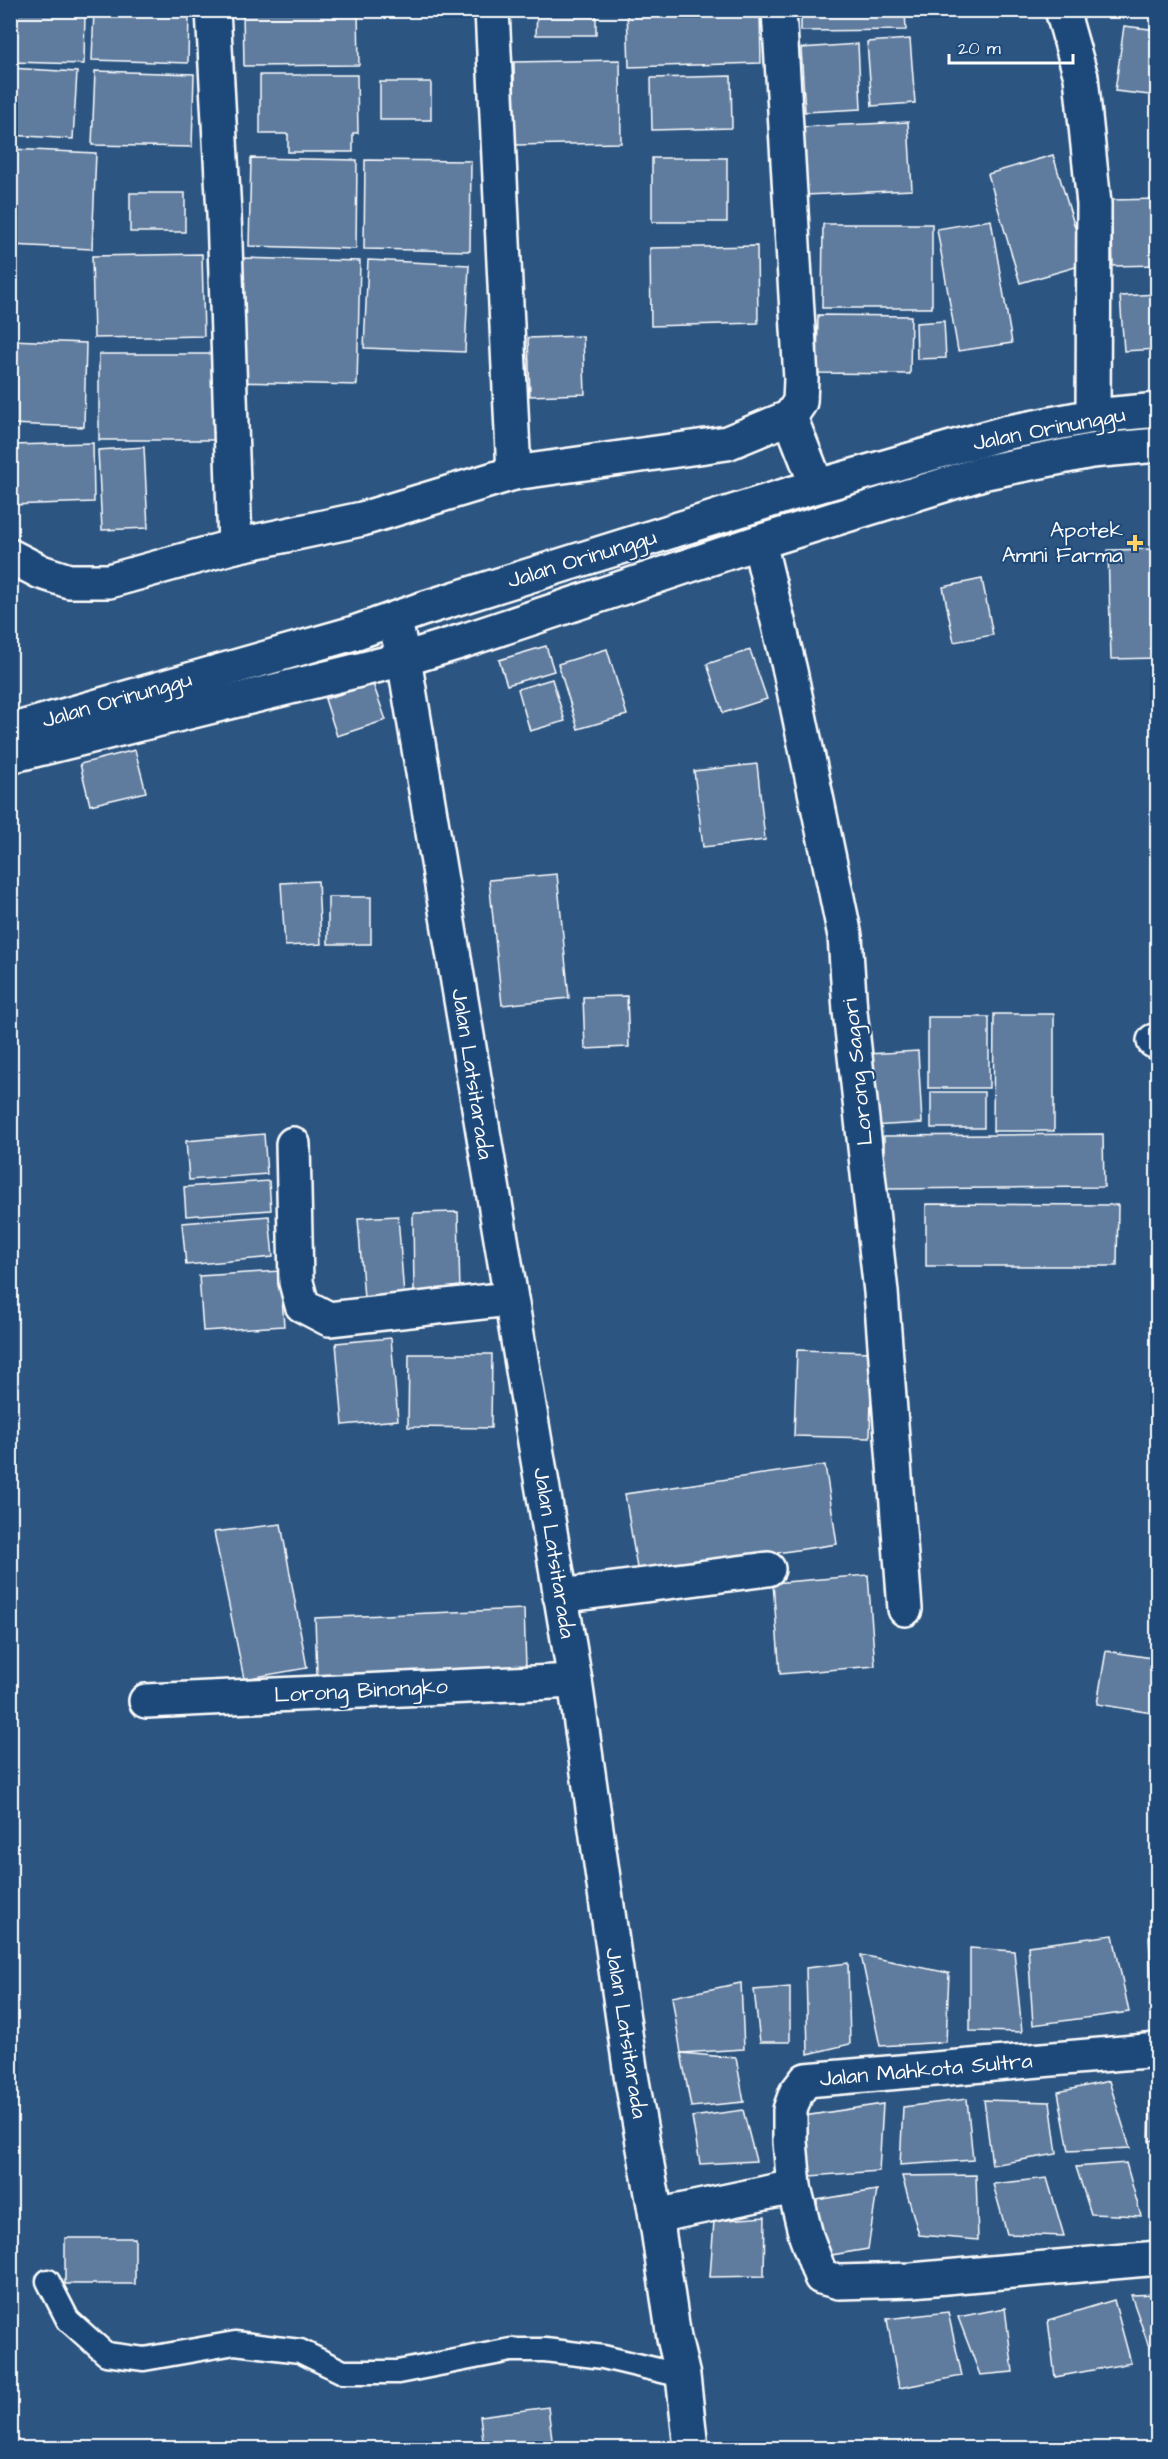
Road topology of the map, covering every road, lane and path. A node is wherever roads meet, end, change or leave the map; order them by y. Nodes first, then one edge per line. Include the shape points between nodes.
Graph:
1 (213, 10) edge
2 (492, 10) edge
3 (779, 10) edge
4 (1062, 10) edge
5 (1158, 410) edge
6 (1093, 416) junction
7 (790, 417) junction
8 (1158, 445) edge
9 (514, 473) junction
10 (817, 486) junction
11 (829, 520) junction
12 (759, 542) junction
13 (235, 546) junction
14 (10, 556) edge
15 (394, 619) junction
16 (404, 659) junction
17 (10, 731) edge
18 (10, 756) edge
19 (293, 1144) dead end
20 (509, 1299) junction
21 (768, 1569) dead end
22 (560, 1596) junction
23 (905, 1610) dead end
24 (575, 1681) junction
25 (146, 1701) dead end
26 (1158, 2050) edge
27 (794, 2187) junction
28 (656, 2216) junction
29 (1158, 2258) edge
30 (48, 2281) dead end
31 (683, 2376) junction
32 (691, 2448) edge

1 - 13 street
2 - 9 street
3 - 7 street via 801,379 800,402
4 - 6 street via 1081,77 1094,204
5 - 6 street, Jalan Orinunggu
6 - 10 street, Jalan Orinunggu via 1004,433
7 - 9 street via 727,443
7 - 10 street
8 - 11 street, Jalan Orinunggu via 1091,451 986,472
9 - 13 street via 362,519
10 - 11 street
10 - 15 street, Jalan Orinunggu
11 - 12 street, Jalan Orinunggu
12 - 16 street, Jalan Orinunggu
12 - 23 street, Lorong Sagori via 845,936 881,1292
13 - 14 street via 109,581 69,580 41,572
15 - 16 street, Jalan Latsitarada
15 - 17 street, Jalan Orinunggu
16 - 18 street, Jalan Orinunggu
16 - 20 street, Jalan Latsitarada
19 - 20 street via 296,1282 302,1305 329,1319
20 - 22 street, Jalan Latsitarada
21 - 22 street
22 - 24 street, Jalan Latsitarada
24 - 25 street, Lorong Binongko
24 - 28 street, Jalan Latsitarada via 631,2075
26 - 27 street, Jalan Mahkota Sultra via 806,2080 790,2110
27 - 28 street
27 - 29 street, Jalan Mahkota Sultra via 821,2277 839,2282 912,2280
28 - 31 street, Jalan Latsitarada
30 - 31 lane via 68,2320 106,2355 144,2359 235,2343 300,2351 343,2372 398,2372 511,2350 545,2350 603,2356
31 - 32 street, Jalan Latsitarada

